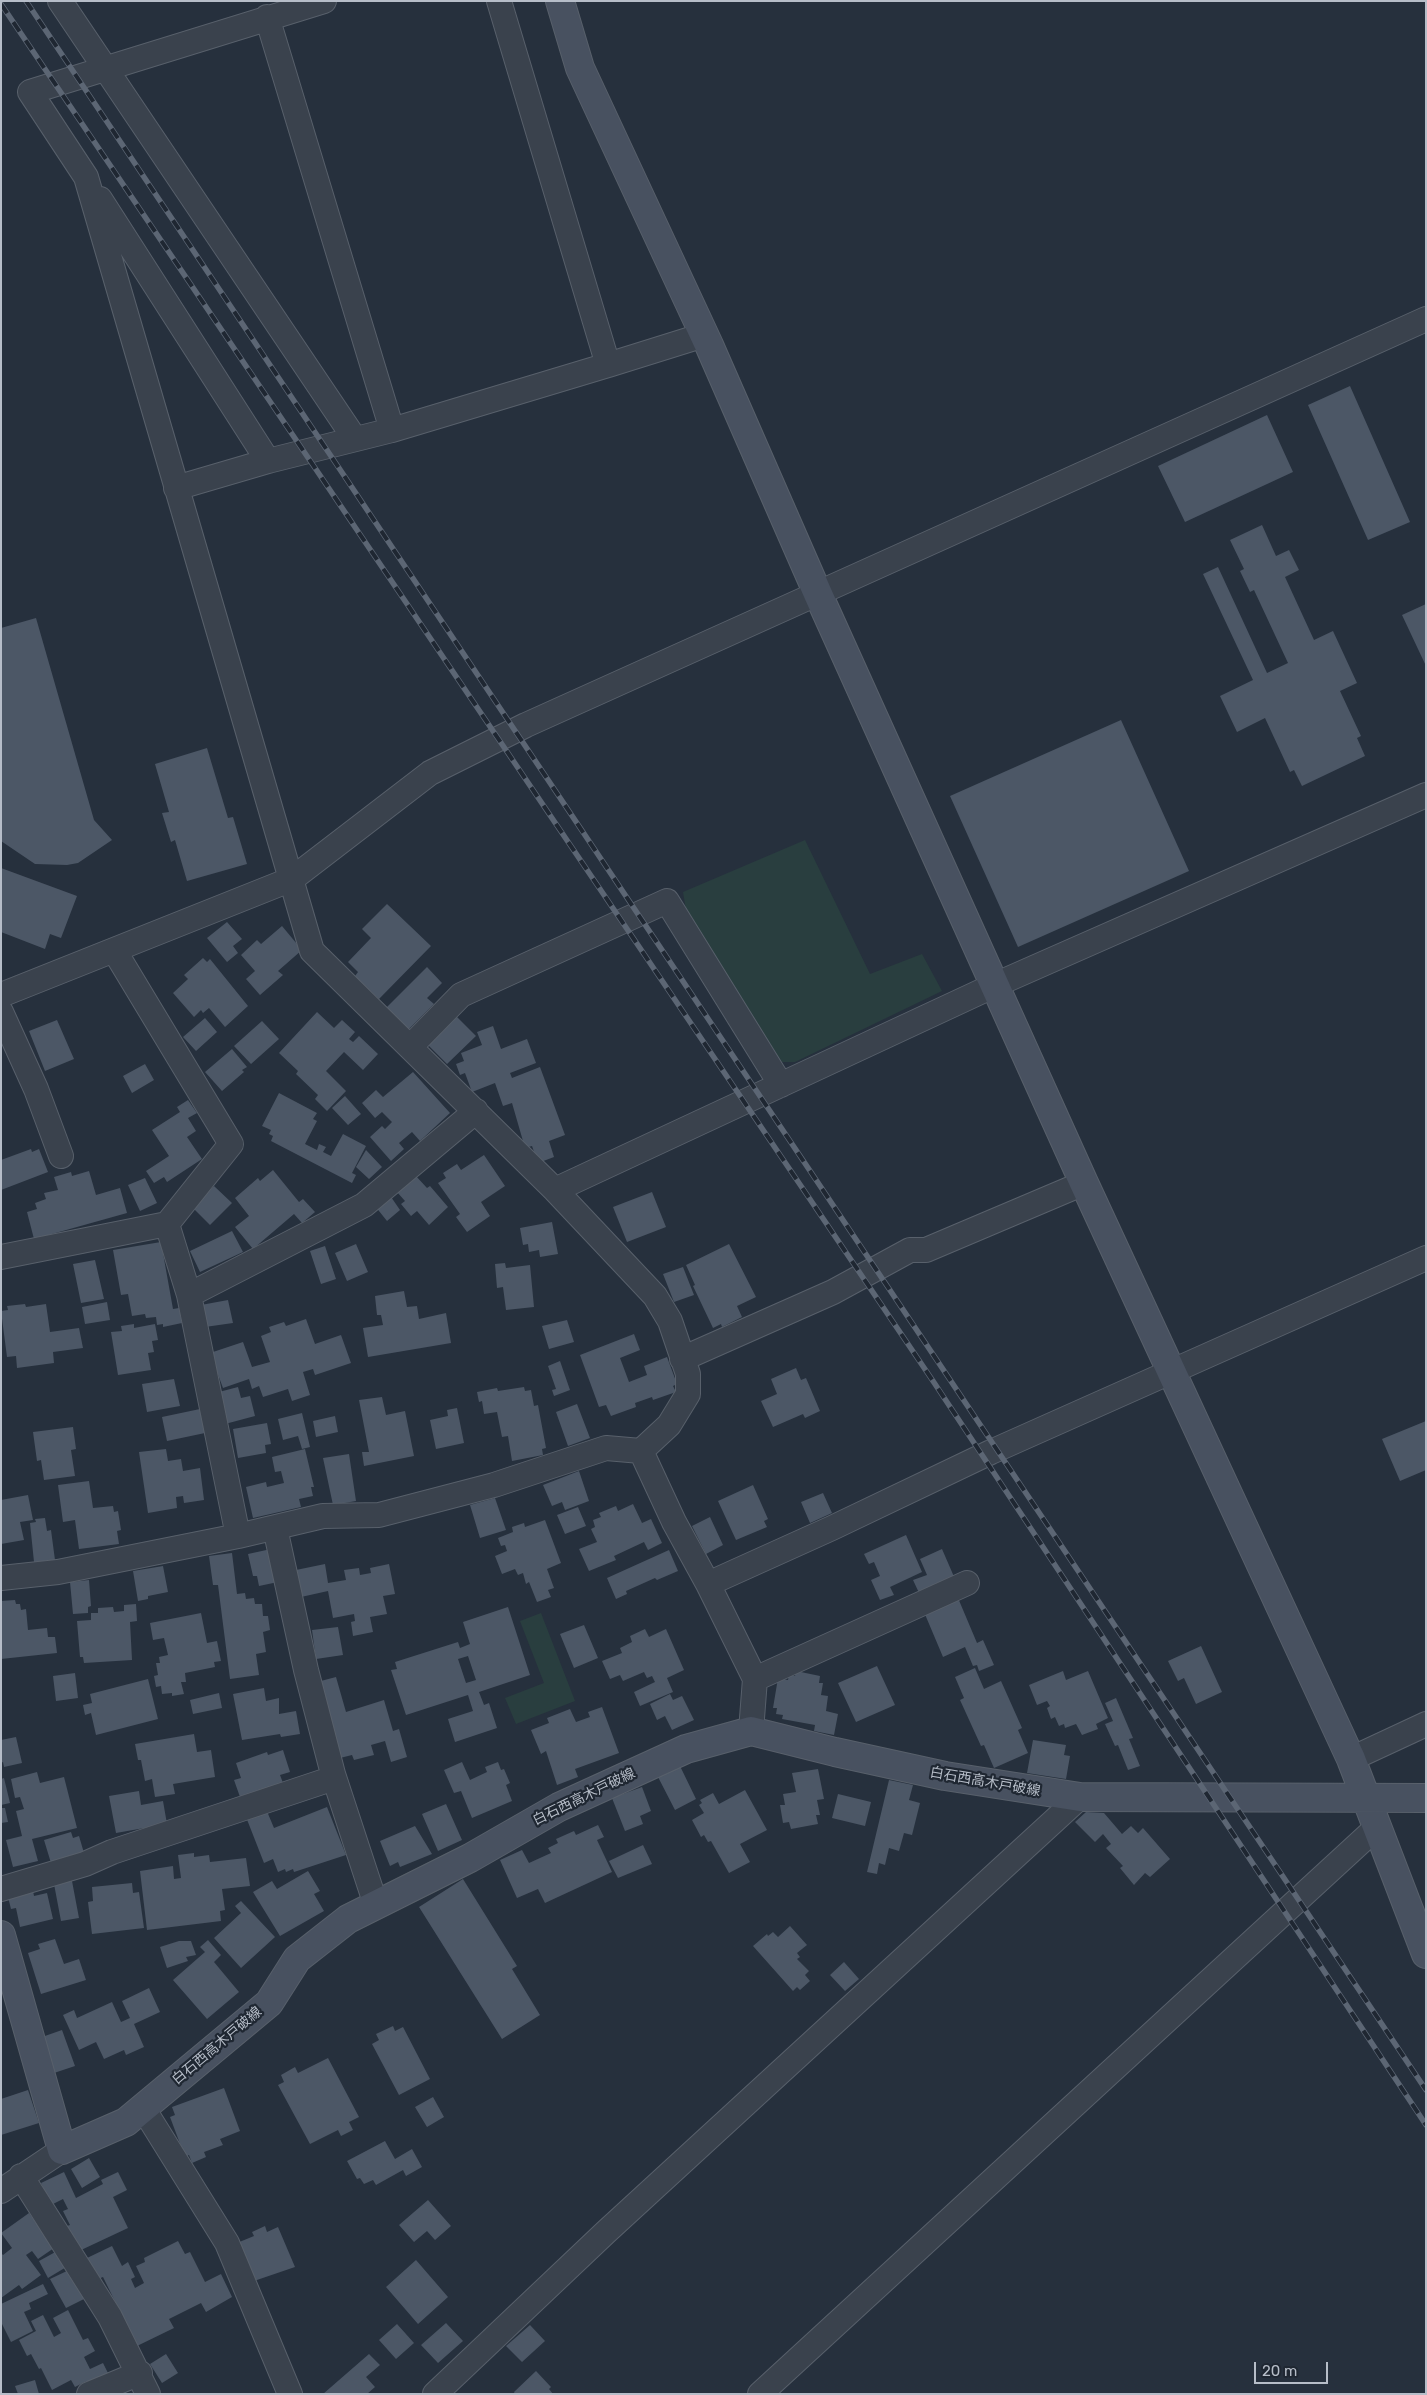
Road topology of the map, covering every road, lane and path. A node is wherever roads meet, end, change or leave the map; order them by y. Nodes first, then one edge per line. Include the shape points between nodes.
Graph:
1 (60, 1) edge
2 (324, 1) edge
3 (499, 1) edge
4 (560, 1) edge
5 (267, 17) junction
6 (104, 68) junction
7 (86, 177) junction
8 (1426, 319) edge
9 (704, 335) junction
10 (608, 365) junction
11 (392, 430) junction
12 (355, 439) junction
13 (268, 461) junction
14 (176, 488) junction
15 (818, 594) junction
16 (1426, 795) edge
17 (292, 879) junction
18 (114, 950) junction
19 (995, 986) junction
20 (1, 995) edge
21 (1, 1012) edge
22 (410, 1047) junction
23 (781, 1085) junction
24 (476, 1111) junction
25 (61, 1156) dead end
26 (1084, 1183) junction
27 (555, 1190) junction
28 (167, 1224) junction
29 (1, 1257) edge
30 (1426, 1258) edge
31 (189, 1294) junction
32 (682, 1359) junction
33 (1171, 1371) junction
34 (641, 1451) junction
35 (275, 1528) junction
36 (238, 1536) junction
37 (1, 1578) edge
38 (967, 1583) dead end
39 (708, 1584) junction
40 (755, 1679) junction
41 (1426, 1724) edge
42 (751, 1731) junction
43 (1351, 1759) junction
44 (334, 1778) junction
45 (1366, 1797) junction
46 (1080, 1798) junction
47 (1426, 1798) edge
48 (1377, 1827) junction
49 (1, 1889) edge
50 (376, 1905) junction
51 (1, 1935) edge
52 (1426, 1954) edge
53 (144, 2108) junction
54 (62, 2150) junction
55 (21, 2176) junction
56 (1, 2191) edge
57 (144, 2384) edge
58 (89, 2394) edge
59 (290, 2394) edge
60 (435, 2394) edge
61 (760, 2394) edge

1 - 6 street
2 - 5 street
3 - 10 street
4 - 9 street via 580,68
5 - 6 street
5 - 11 street
6 - 7 street via 30,92
6 - 12 street
7 - 13 street
7 - 14 street
8 - 15 street
9 - 10 street
9 - 15 street
10 - 11 street
11 - 12 street
12 - 13 street
13 - 14 street
14 - 17 street
15 - 17 street via 526,725 430,773
15 - 19 street
16 - 19 street
17 - 18 street
17 - 22 street via 312,951
18 - 20 street
18 - 28 street via 231,1144
19 - 23 street
19 - 26 street
21 - 25 street via 36,1089
22 - 23 street via 461,996 667,901
22 - 24 street
23 - 27 street
24 - 27 street
24 - 31 street via 364,1205
26 - 32 street via 926,1250 910,1250 833,1292
26 - 33 street
27 - 32 street via 655,1296 670,1321
28 - 29 street
28 - 31 street
30 - 33 street
31 - 36 street
32 - 34 street via 688,1374 688,1394 668,1425
33 - 39 street
33 - 43 street
34 - 35 street via 606,1448 494,1485 379,1515 323,1516
34 - 39 street
35 - 36 street
35 - 44 street
36 - 37 street via 58,1572
38 - 40 street
39 - 40 street
40 - 42 street
41 - 43 street
42 - 46 street, 白石西高木戸破線 via 899,1766
42 - 50 street, 白石西高木戸破線 via 686,1749 559,1806 470,1858
43 - 45 street
44 - 49 street via 85,1864
44 - 50 street
45 - 46 street, 白石西高木戸破線
45 - 47 street, 白石西高木戸破線
45 - 48 street
46 - 60 street
48 - 52 street
48 - 61 street
50 - 53 street, 白石西高木戸破線 via 348,1919 297,1959 268,2003
51 - 54 street
53 - 54 street, 白石西高木戸破線 via 126,2122
53 - 59 street via 227,2243
54 - 55 street
55 - 56 street
55 - 57 street via 110,2317
57 - 58 street

